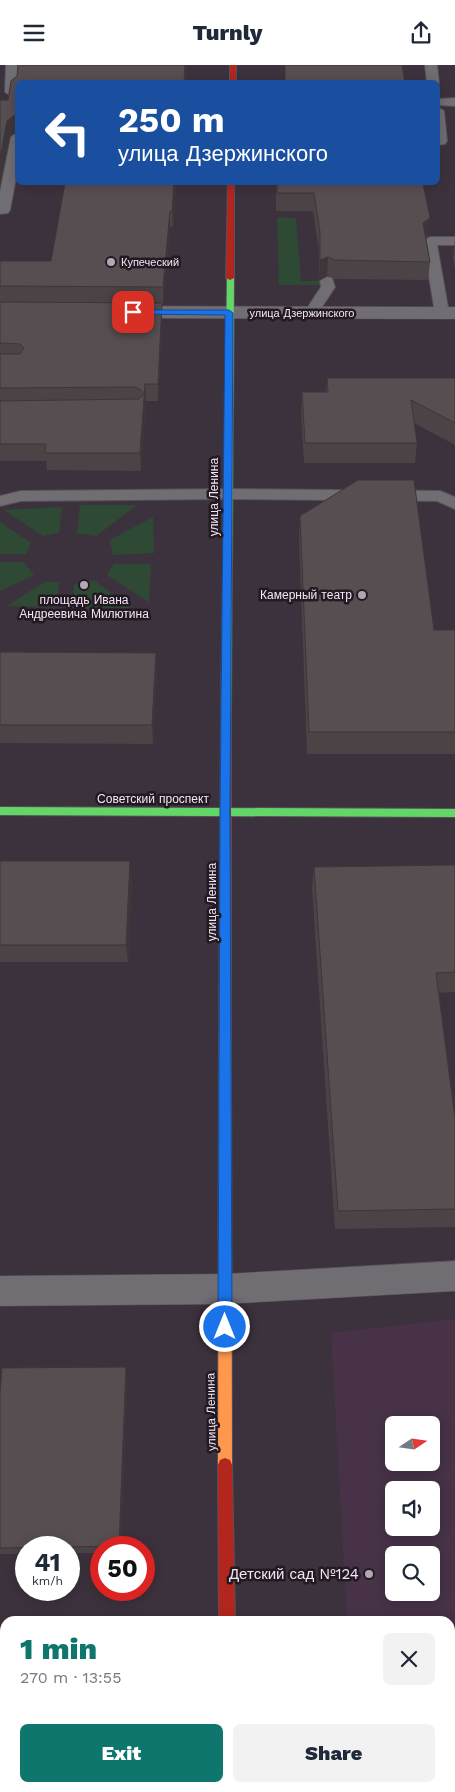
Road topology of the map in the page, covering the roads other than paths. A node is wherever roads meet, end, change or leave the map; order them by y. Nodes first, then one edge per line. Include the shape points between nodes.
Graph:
1 (12, 65) edge
2 (233, 65) edge
3 (431, 65) edge
4 (233, 80) edge
5 (433, 80) edge
6 (11, 92) edge
7 (440, 102) edge
8 (455, 102) edge
9 (15, 144) edge
10 (4, 181) edge
11 (231, 185) edge
12 (0, 210) edge
13 (455, 241) edge
14 (327, 281) dead end
15 (102, 312) edge
16 (229, 313) junction
17 (311, 313) junction
18 (448, 313) edge
19 (228, 494) junction
20 (0, 501) edge
21 (455, 504) edge
22 (0, 811) edge
23 (225, 813) junction
24 (455, 813) edge
25 (455, 1276) edge
26 (225, 1289) junction
27 (0, 1291) edge
28 (227, 1616) edge

1 - 6 lane
2 - 4 street
3 - 5 lane
7 - 8 lane
9 - 10 lane
10 - 12 lane
11 - 16 street, улица Ленина
13 - 18 lane via 430,241
14 - 17 lane via 328,287
15 - 16 street, улица Дзержинского
16 - 17 street, улица Дзержинского
16 - 19 street, улица Ленина
17 - 18 street, улица Дзержинского
19 - 20 lane via 20,496
19 - 21 lane via 440,496
19 - 23 street, улица Ленина
22 - 23 street, Советский проспект
23 - 24 street, Советский проспект
23 - 26 street, улица Ленина
25 - 26 street
26 - 27 street
26 - 28 street, улица Ленина

